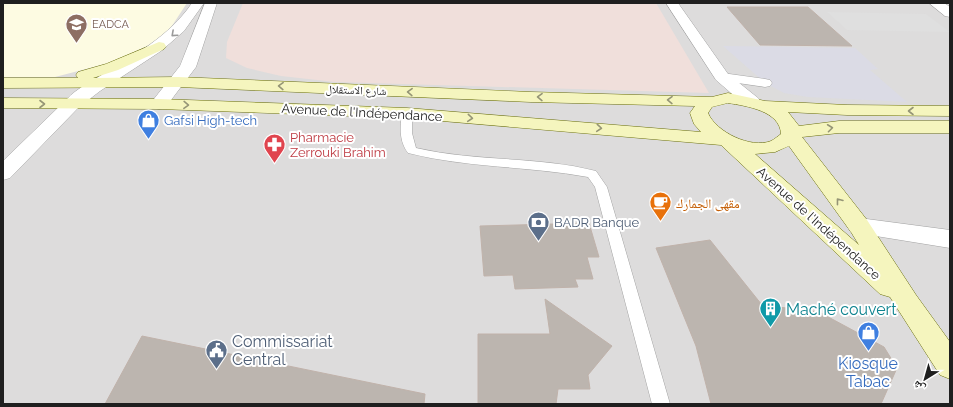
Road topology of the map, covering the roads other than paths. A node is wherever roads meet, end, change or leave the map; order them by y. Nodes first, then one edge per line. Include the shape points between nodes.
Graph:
1 (198, 3) edge
2 (211, 3) edge
3 (672, 3) edge
4 (941, 4) edge
5 (950, 13) edge
6 (159, 46) junction
7 (722, 77) junction
8 (101, 82) junction
9 (178, 82) junction
10 (3, 83) edge
11 (53, 83) junction
12 (765, 83) dead end
13 (713, 100) junction
14 (3, 104) edge
15 (72, 104) junction
16 (158, 104) junction
17 (759, 104) junction
18 (950, 111) edge
19 (407, 113) junction
20 (950, 127) edge
21 (791, 134) junction
22 (726, 141) junction
23 (3, 174) edge
24 (859, 226) junction
25 (950, 238) edge
26 (907, 303) junction
27 (950, 366) edge
28 (661, 404) edge

1 -> 6 street via 183,26
2 - 9 street via 193,56
3 - 7 street
4 - 5 street
6 - 8 street
6 - 11 main road via 112,66
7 - 12 street
7 - 13 street via 722,92
7 - 17 street
8 - 9 main road, شارع الاستقلال
8 - 11 main road, شارع الاستقلال
8 - 15 street
13 -> 9 main road, شارع الاستقلال via 531,97
9 - 16 street
10 - 11 main road, شارع الاستقلال
13 - 17 main road, شارع الاستقلال via 728,98
13 - 22 main road via 702,106 698,118 702,125
14 -> 15 main road, Avenue de l'Indépendance
15 - 16 main road, Avenue de l'Indépendance
15 - 23 street
16 -> 19 main road, Avenue de l'Indépendance
18 -> 17 main road via 847,110
17 - 21 main road via 784,119 790,126
19 -> 22 main road, Avenue de l'Indépendance
19 - 28 lane via 406,136 412,151 468,161 592,174 601,186
21 -> 20 main road via 839,127
21 - 22 main road via 786,142 769,147 747,147
24 -> 21 main road
22 - 26 main road, Avenue de l'Indépendance
24 - 25 street
24 - 26 main road
26 - 27 main road

